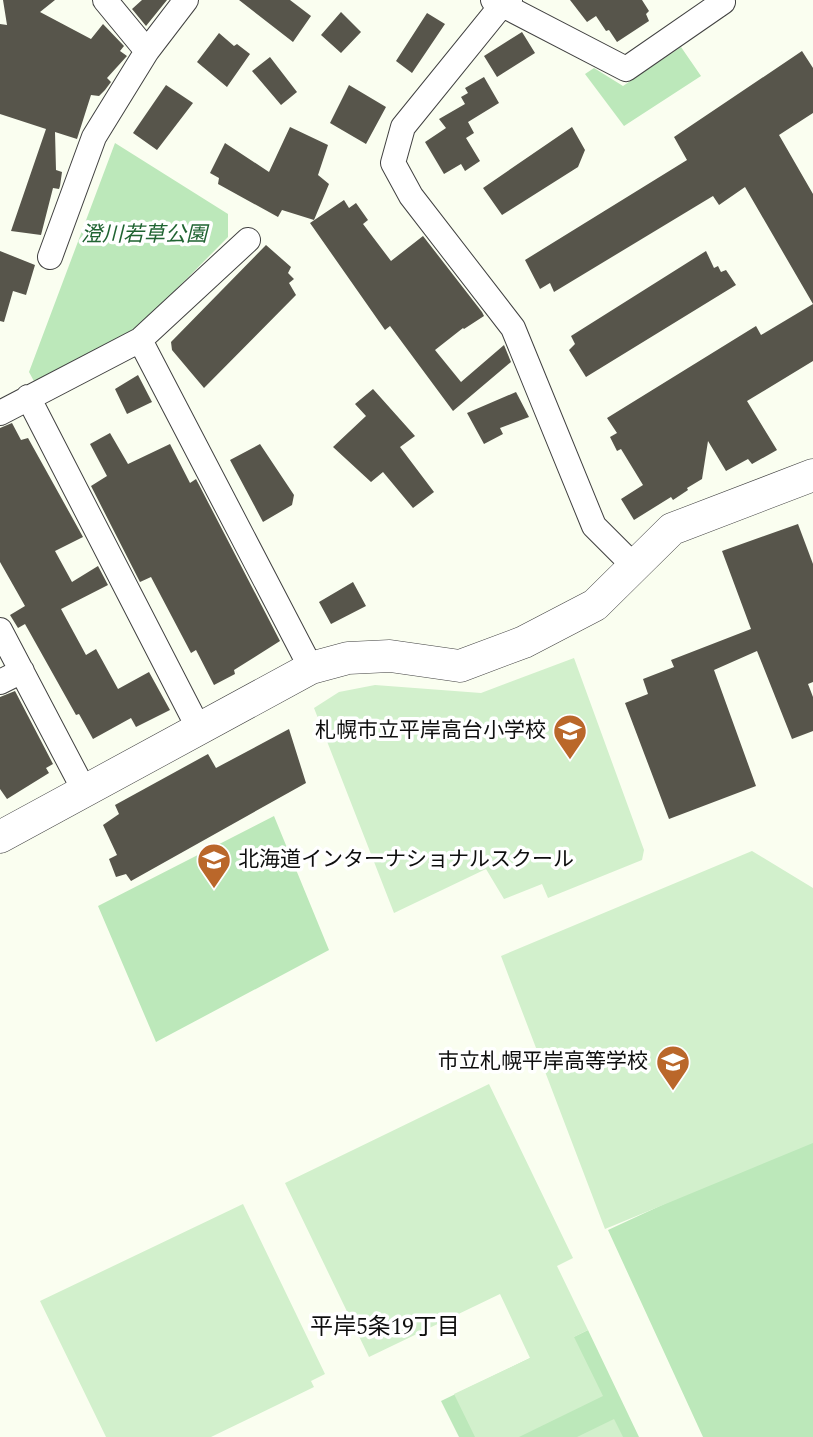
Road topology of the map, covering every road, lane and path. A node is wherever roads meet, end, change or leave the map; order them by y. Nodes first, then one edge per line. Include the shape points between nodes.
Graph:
1 (105, 0) edge
2 (186, 0) edge
3 (722, 0) edge
4 (502, 2) edge
5 (147, 51) junction
6 (248, 240) dead end
7 (50, 257) dead end
8 (140, 340) junction
9 (28, 397) junction
10 (0, 413) edge
11 (813, 475) edge
12 (633, 565) junction
13 (0, 630) edge
14 (311, 668) junction
15 (22, 671) junction
16 (0, 682) edge
17 (198, 729) junction
18 (84, 790) junction
19 (0, 837) edge

1 - 5 street
2 - 5 street
3 - 4 street via 626,69
4 - 12 street via 403,127 393,163 411,196 513,328 594,526
5 - 7 street via 94,138
6 - 8 street
8 - 9 street
8 - 14 street
9 - 10 street
9 - 17 street
11 - 12 street via 672,529
12 - 14 street via 595,605 524,642 460,666 390,656 348,658
13 - 15 street
14 - 17 street
15 - 16 street
15 - 18 street
17 - 18 street
18 - 19 street

